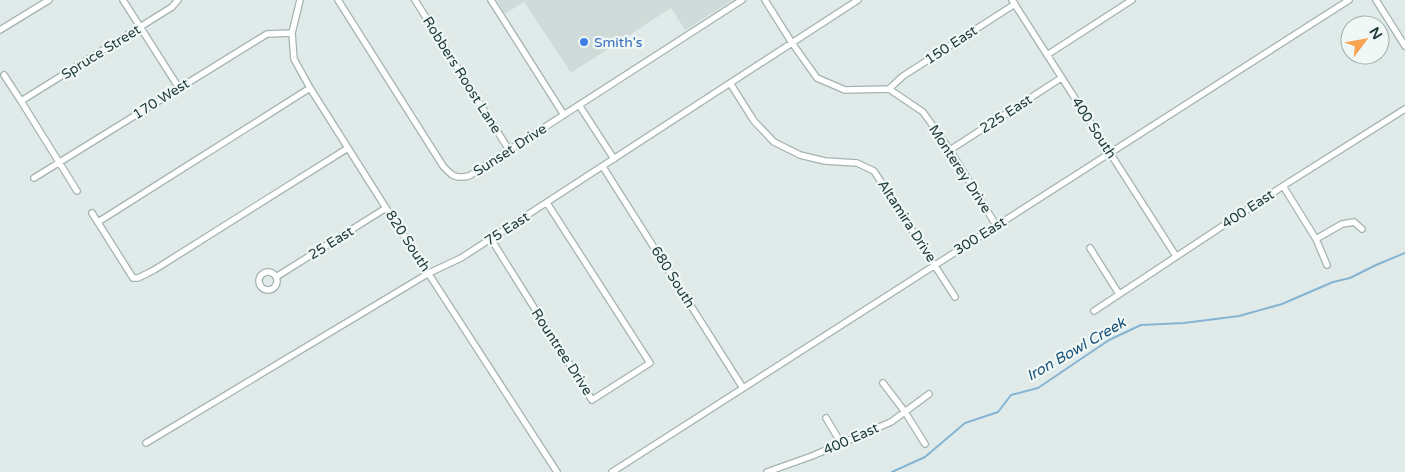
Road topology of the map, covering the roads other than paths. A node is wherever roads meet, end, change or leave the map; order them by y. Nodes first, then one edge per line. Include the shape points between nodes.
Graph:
1 (48, 0) edge
2 (123, 0) edge
3 (178, 0) edge
4 (300, 0) edge
5 (338, 0) edge
6 (415, 0) edge
7 (491, 0) edge
8 (742, 0) edge
9 (765, 0) edge
10 (858, 0) edge
11 (1132, 0) edge
12 (1349, 0) edge
13 (1376, 0) edge
14 (1013, 2) edge
15 (140, 27) junction
16 (0, 30) edge
17 (292, 33) junction
18 (792, 43) junction
19 (1405, 46) edge
20 (1047, 55) junction
21 (4, 75) dead end
22 (1061, 78) junction
23 (730, 83) junction
24 (179, 88) junction
25 (310, 88) junction
26 (890, 89) junction
27 (21, 101) junction
28 (579, 105) junction
29 (1405, 109) edge
30 (564, 115) junction
31 (348, 148) junction
32 (509, 150) junction
33 (950, 150) junction
34 (1110, 153) junction
35 (614, 159) junction
36 (59, 162) junction
37 (602, 167) junction
38 (34, 178) dead end
39 (1283, 186) junction
40 (77, 191) dead end
41 (547, 203) junction
42 (386, 208) junction
43 (92, 213) dead end
44 (98, 222) junction
45 (996, 225) junction
46 (1362, 229) dead end
47 (490, 239) junction
48 (1316, 239) junction
49 (1090, 248) dead end
50 (1176, 256) junction
51 (934, 264) junction
52 (1327, 265) dead end
53 (429, 273) junction
54 (276, 277) dead end
55 (1119, 294) junction
56 (955, 297) dead end
57 (1094, 311) dead end
58 (883, 383) dead end
59 (743, 388) junction
60 (929, 394) dead end
61 (904, 412) junction
62 (826, 418) dead end
63 (146, 443) dead end
64 (841, 443) junction
65 (925, 444) dead end
66 (556, 472) edge
67 (612, 472) edge
68 (767, 472) edge

1 - 16 street
2 - 15 street
3 - 15 street, Spruce Street
4 - 17 street, 820 South
5 - 32 street, Sunset Drive via 451,175 459,178 469,176
6 - 32 street, Robbers Roost Lane
7 - 30 street
8 - 28 street, Sunset Drive
9 - 18 street
10 - 18 street, 75 East
11 - 20 street
12 - 34 street, 300 East
13 - 19 street
14 - 20 street, 400 South
14 - 26 street, 150 East via 903,76
15 - 24 street
15 - 27 street, Spruce Street
17 - 24 street, 170 West via 267,34
17 - 25 street, 820 South via 294,59
18 - 23 street, 75 East
18 - 26 street via 817,78 845,90
20 - 22 street, 400 South
21 - 27 street
22 - 33 street, 225 East
22 - 34 street, 400 South
23 - 35 street, 75 East
23 - 51 street, Altamira Drive via 754,121 774,142 825,161 857,163 874,170
24 - 36 street, 170 West
25 - 31 street, 820 South
25 - 44 street
26 - 33 street, Monterey Drive via 923,112
27 - 36 street
28 - 30 street, Sunset Drive
28 - 35 street
29 - 39 street, 400 East
30 - 32 street, Sunset Drive
31 - 42 street, 820 South
31 - 44 street via 138,278 133,278
33 - 45 street, Monterey Drive
34 - 45 street, 300 East
34 - 50 street, 400 South
35 - 37 street, 75 East
36 - 38 street, 170 West
36 - 40 street
37 - 41 street, 75 East
37 - 59 street, 680 South
39 - 48 street
39 - 50 street, 400 East
41 - 47 street, 75 East
41 - 47 street, Rountree Drive via 650,363 604,393 592,400
42 - 53 street, 820 South
42 - 54 street, 25 East
43 - 44 street
45 - 51 street, 300 East
46 - 48 street via 1354,222 1342,224
47 - 53 street, 75 East
48 - 52 street
49 - 55 street
50 - 55 street, 400 East
51 - 56 street, Altamira Drive
51 - 59 street, 300 East
53 - 63 street, 75 East
53 - 66 street, 820 South
55 - 57 street, 400 East
58 - 61 street
59 - 67 street, 300 East
60 - 61 street, 400 East
61 - 64 street, 400 East via 891,422
61 - 65 street
62 - 64 street
64 - 68 street, 400 East

